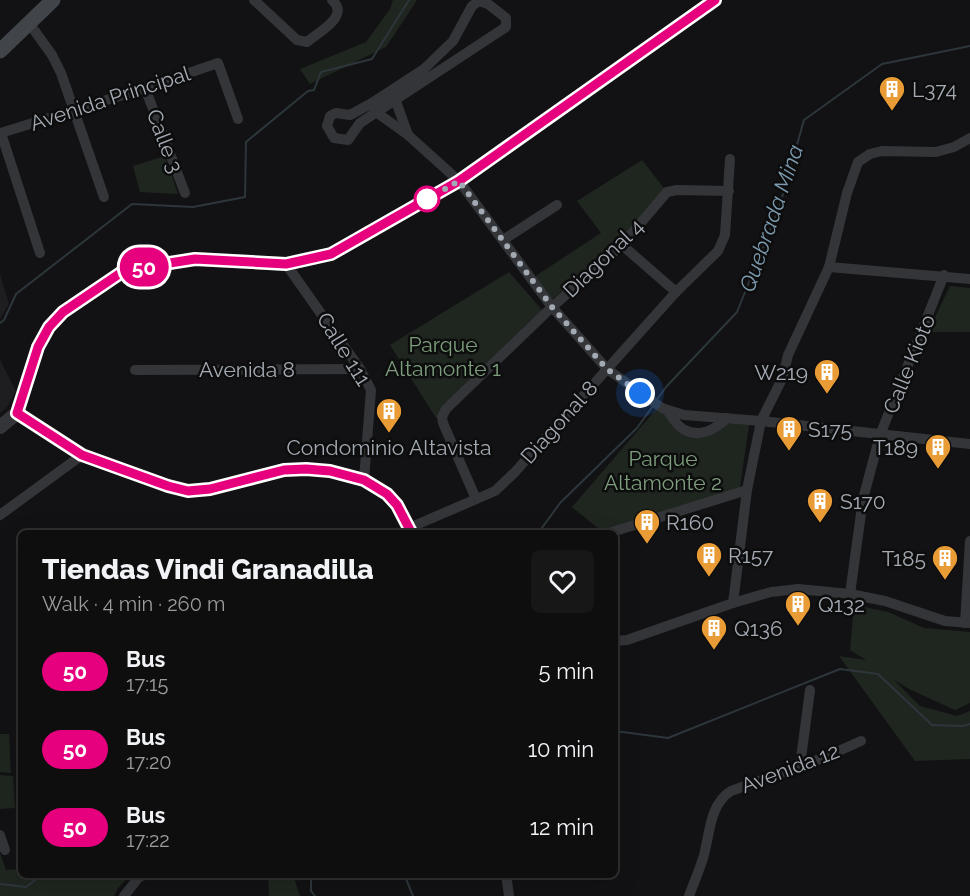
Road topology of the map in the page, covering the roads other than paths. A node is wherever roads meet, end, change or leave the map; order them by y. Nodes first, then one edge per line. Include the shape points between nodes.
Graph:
1 (53, 0) edge
2 (254, 0) edge
3 (332, 0) edge
4 (716, 0) edge
5 (29, 23) junction
6 (0, 51) edge
7 (432, 62) junction
8 (439, 72) junction
9 (145, 88) junction
10 (393, 95) junction
11 (72, 110) junction
12 (238, 119) dead end
13 (1, 133) edge
14 (408, 135) junction
15 (970, 138) edge
16 (730, 159) dead end
17 (459, 181) junction
18 (729, 191) junction
19 (185, 193) dead end
20 (104, 197) dead end
21 (557, 205) dead end
22 (503, 240) junction
23 (622, 245) junction
24 (40, 253) dead end
25 (286, 264) junction
26 (829, 267) junction
27 (944, 275) junction
28 (970, 279) edge
29 (676, 292) junction
30 (552, 307) junction
31 (360, 369) junction
32 (607, 369) junction
33 (135, 370) dead end
34 (664, 408) junction
35 (17, 413) junction
36 (723, 418) junction
37 (761, 421) junction
38 (0, 427) edge
39 (880, 435) junction
40 (970, 444) edge
41 (82, 455) junction
42 (364, 480) junction
43 (747, 490) junction
44 (476, 499) junction
45 (0, 515) edge
46 (410, 530) edge
47 (618, 530) edge
48 (970, 540) edge
49 (850, 594) junction
50 (733, 603) junction
51 (968, 623) edge
52 (618, 641) edge
53 (810, 690) dead end
54 (861, 741) dead end
55 (800, 766) junction
56 (0, 835) edge
57 (5, 850) dead end
58 (138, 878) edge
59 (506, 878) edge
60 (124, 895) edge
61 (508, 896) edge
62 (689, 896) edge

1 - 5 main road
2 - 3 street via 297,40 307,42 337,17 338,6
4 - 17 street
5 - 6 main road
5 - 11 street via 56,64
7 - 8 street
7 - 8 street via 453,41 478,1 506,18 506,27
7 - 10 street
8 - 10 street
9 - 11 street, Avenida Principal
9 - 12 street, Avenida Principal via 218,63
9 - 19 street, Calle 3
10 - 14 street
10 - 14 street via 374,108
11 - 13 street, Avenida Principal
11 - 20 street
13 - 24 street
14 - 17 street
15 - 26 street via 936,152 882,151 858,162
16 - 18 street, Diagonal 8
17 - 22 street
17 - 25 street via 331,254
18 - 23 street, Diagonal 4 via 667,192
18 - 29 street, Diagonal 8 via 725,235 718,251
21 - 22 street
22 - 30 street
23 - 29 street
23 - 30 street, Diagonal 4
25 - 31 street, Calle 111
25 - 35 street via 195,259 125,270 63,312 49,327 38,347
26 - 27 street
26 - 37 street
27 - 28 street
27 - 39 street, Calle Kioto
29 - 32 street, Diagonal 8
30 - 32 street
30 - 44 street, Diagonal 4 via 442,417
31 - 33 street, Avenida 8
31 - 42 street, Calle 111 via 371,390
32 - 34 street
32 - 44 street, Diagonal 8 via 515,472 495,491
34 - 36 street
34 - 36 street via 682,429 697,433 716,428
35 - 38 street
35 - 41 street
36 - 37 street
37 - 39 street
37 - 43 street
39 - 40 street
39 - 49 street, Calle Kioto via 863,499
41 - 42 street via 188,491 284,470 330,471
41 - 45 street
42 - 46 street via 387,494
43 - 47 street
43 - 50 street
44 - 46 street, Diagonal 8
48 - 51 street
49 - 50 street via 798,589
49 - 51 street via 945,621
50 - 52 street
53 - 55 street
54 - 55 street, Avenida 12
55 - 62 street, Avenida 12 via 721,797
56 - 57 street
58 - 60 street
59 - 61 street

